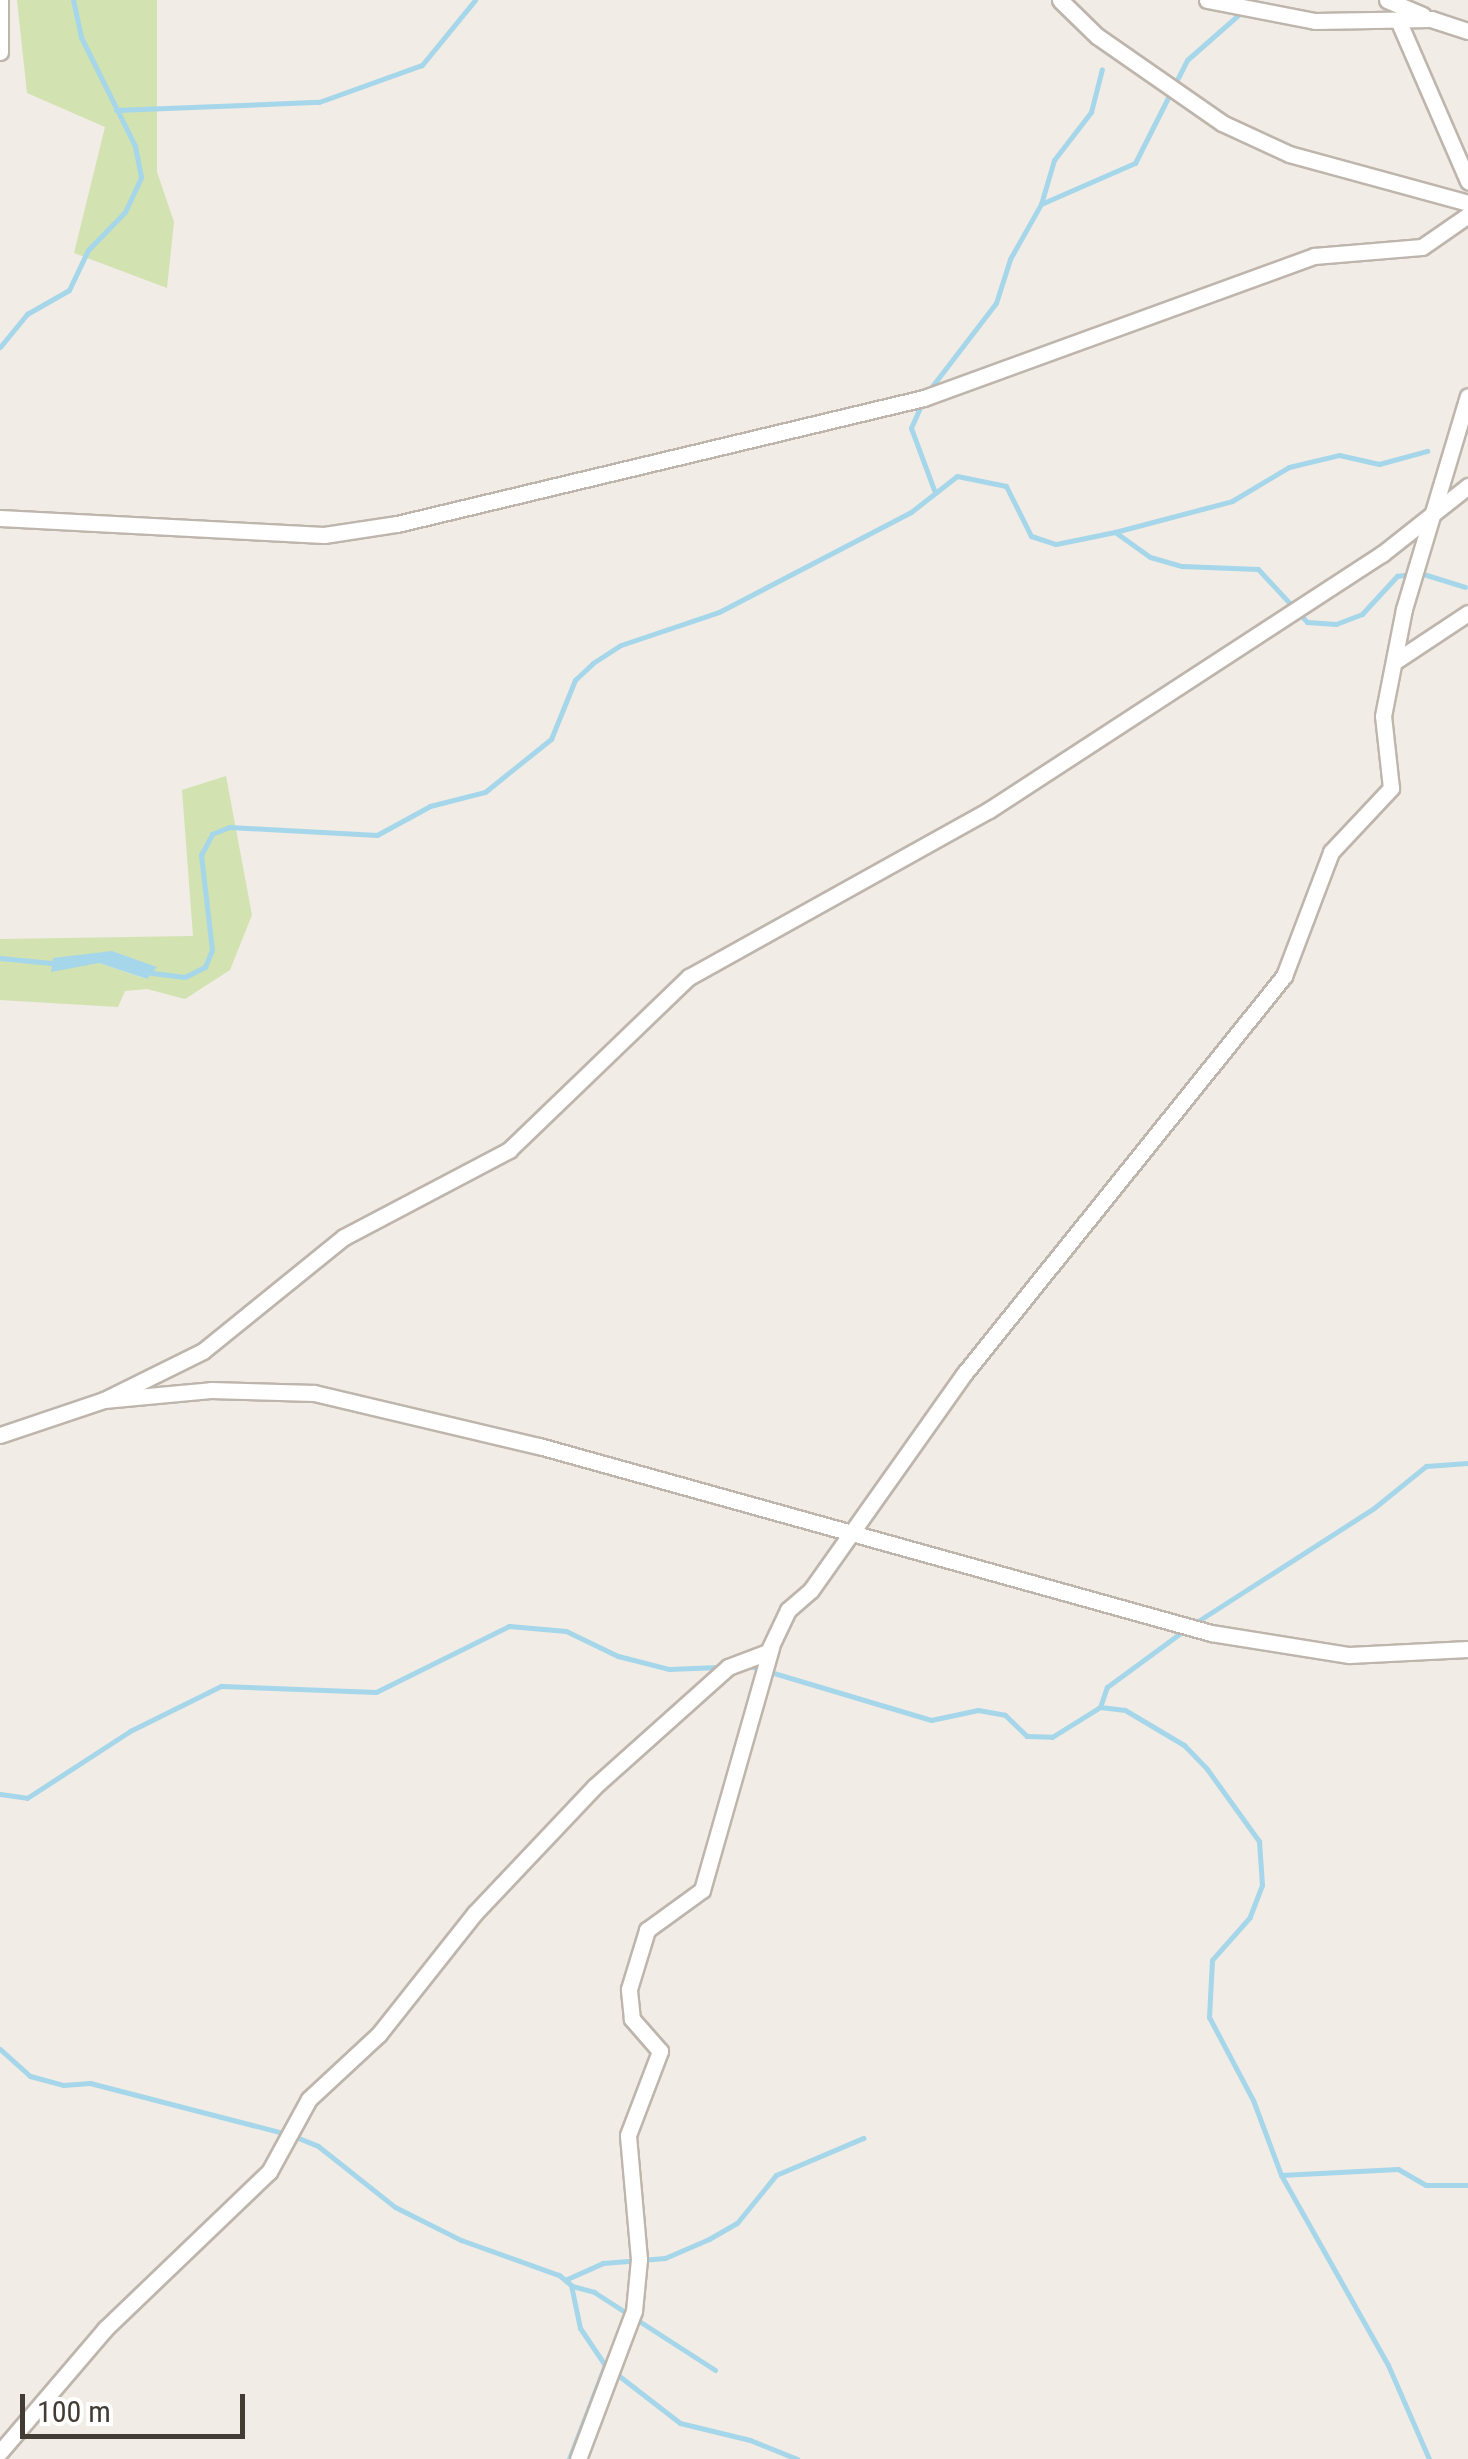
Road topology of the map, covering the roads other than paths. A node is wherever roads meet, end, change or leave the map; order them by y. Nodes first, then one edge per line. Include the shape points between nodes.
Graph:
1 (0, 0) edge
2 (1060, 0) edge
3 (1207, 0) edge
4 (1387, 0) edge
5 (1431, 19) junction
6 (1398, 20) junction
7 (1468, 30) edge
8 (0, 52) edge
9 (1468, 181) edge
10 (1468, 203) edge
11 (1468, 214) edge
12 (1468, 396) edge
13 (1468, 486) edge
14 (1428, 513) junction
15 (0, 518) edge
16 (1468, 613) edge
17 (1396, 660) junction
18 (104, 1400) junction
19 (0, 1436) edge
20 (851, 1530) junction
21 (770, 1648) junction
22 (1468, 1649) edge
23 (0, 2452) edge
24 (578, 2459) edge

1 - 8 street
2 - 10 street via 1096,36 1222,122 1289,154
3 - 6 street via 1315,22
4 - 5 street
5 - 6 street
5 - 7 street
6 - 9 street
11 - 15 street via 1422,247 1314,256 924,398 396,524 324,535
12 - 14 street
13 - 14 street
14 - 17 street
14 - 18 street via 1368,564 989,810 689,977 509,1150 344,1237 203,1351
16 - 17 street
17 - 20 street via 1383,716 1390,788 1331,852 1284,976 964,1374
18 - 19 street
18 - 20 street via 211,1390 314,1393 423,1415
20 - 21 street via 812,1590 788,1610
20 - 22 street via 1212,1633 1349,1655
21 - 23 street via 728,1666 594,1787 474,1913 379,2034 309,2099 269,2172 104,2328
21 - 24 street via 702,1890 648,1930 629,1989 632,2018 660,2051 628,2136 639,2259 634,2312

